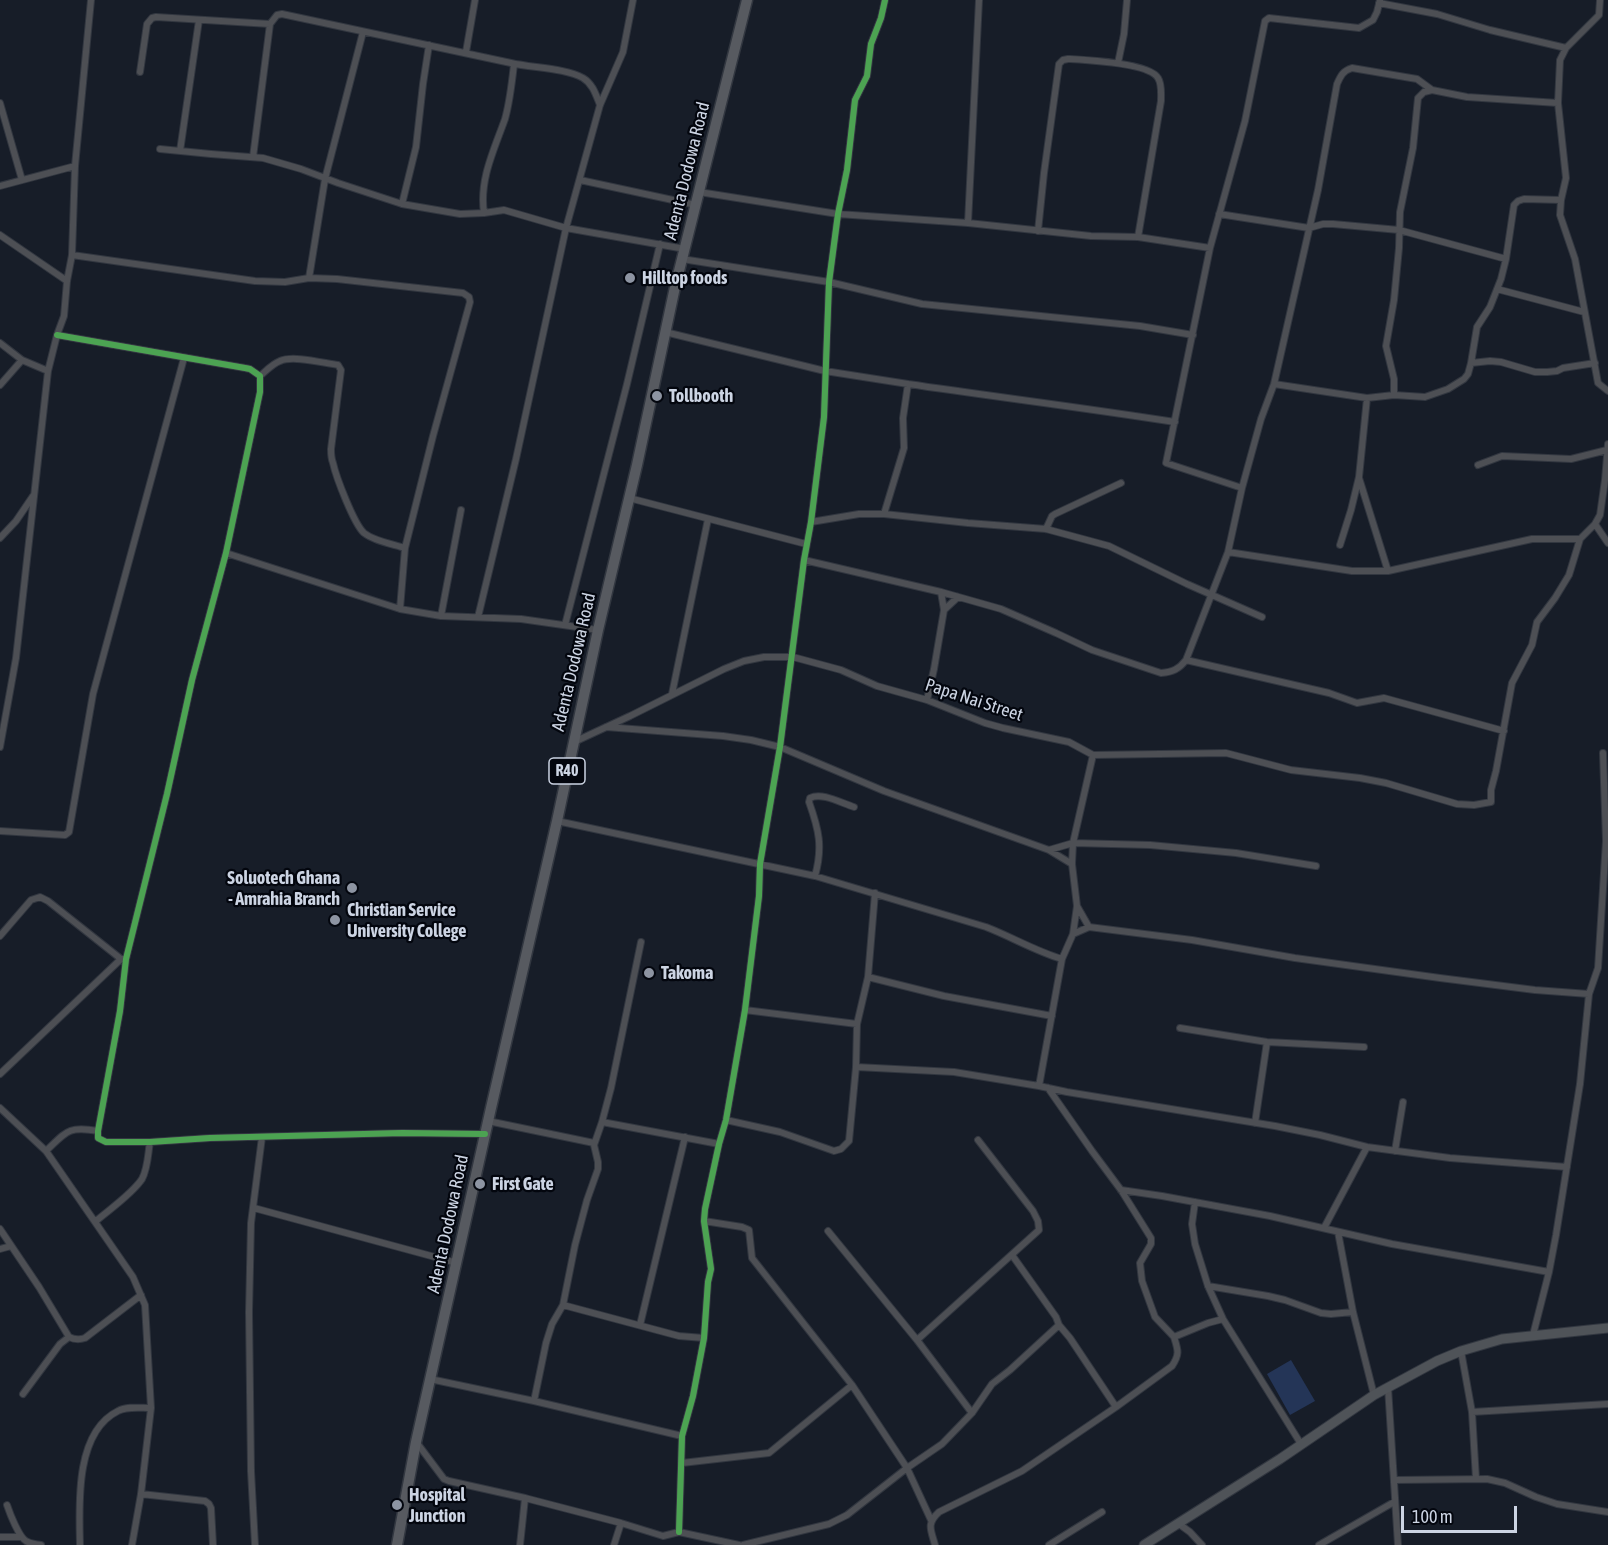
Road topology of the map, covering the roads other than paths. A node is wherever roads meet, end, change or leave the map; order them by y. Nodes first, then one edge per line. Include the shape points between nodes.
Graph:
1 (91, 0) edge
2 (474, 0) edge
3 (633, 0) edge
4 (747, 0) edge
5 (885, 0) edge
6 (979, 0) edge
7 (1127, 0) edge
8 (1600, 0) edge
9 (1379, 2) edge
10 (1599, 15) junction
11 (1608, 18) edge
12 (199, 20) junction
13 (270, 24) junction
14 (363, 32) junction
15 (429, 45) junction
16 (1566, 48) junction
17 (466, 52) junction
18 (1118, 63) junction
19 (514, 64) junction
20 (140, 72) dead end
21 (1432, 90) junction
22 (0, 103) edge
23 (1558, 103) junction
24 (600, 105) junction
25 (160, 148) dead end
26 (180, 151) junction
27 (253, 157) junction
28 (75, 166) junction
29 (325, 179) junction
30 (22, 180) junction
31 (580, 180) junction
32 (0, 186) edge
33 (699, 192) junction
34 (1562, 200) junction
35 (402, 204) junction
36 (696, 205) junction
37 (484, 213) junction
38 (838, 214) junction
39 (1219, 214) junction
40 (968, 223) junction
41 (566, 228) junction
42 (1309, 228) junction
43 (1399, 230) junction
44 (1038, 231) junction
45 (0, 235) edge
46 (1138, 237) junction
47 (660, 244) junction
48 (1210, 248) junction
49 (683, 254) junction
50 (72, 255) junction
51 (1506, 259) junction
52 (309, 278) junction
53 (67, 281) junction
54 (829, 282) junction
55 (1497, 289) junction
56 (1584, 312) junction
57 (665, 332) junction
58 (57, 335) junction
59 (1193, 335) junction
60 (0, 344) edge
61 (184, 358) junction
62 (22, 360) junction
63 (1471, 363) junction
64 (1594, 363) junction
65 (825, 371) junction
66 (48, 372) junction
67 (260, 376) junction
68 (908, 384) junction
69 (1274, 384) junction
70 (0, 385) edge
71 (1608, 392) edge
72 (1394, 395) junction
73 (1367, 398) junction
74 (1175, 422) junction
75 (1607, 447) edge
76 (1478, 465) dead end
77 (1359, 477) junction
78 (1121, 483) dead end
79 (1242, 488) junction
80 (34, 494) junction
81 (628, 498) junction
82 (461, 510) dead end
83 (884, 514) junction
84 (708, 519) junction
85 (16, 521) junction
86 (811, 522) junction
87 (1596, 524) junction
88 (31, 526) junction
89 (1046, 529) junction
90 (0, 538) edge
91 (1580, 539) junction
92 (1608, 543) edge
93 (806, 544) junction
94 (1340, 545) dead end
95 (405, 548) junction
96 (1228, 552) junction
97 (226, 553) junction
98 (804, 560) junction
99 (1388, 571) junction
100 (941, 592) junction
101 (1211, 594) junction
102 (958, 597) junction
103 (400, 609) junction
104 (944, 610) junction
105 (441, 616) junction
106 (478, 617) junction
107 (1262, 617) dead end
108 (565, 625) junction
109 (598, 630) junction
110 (792, 657) junction
111 (1186, 660) junction
112 (672, 694) junction
113 (927, 700) junction
114 (606, 727) junction
115 (1504, 731) junction
116 (573, 743) junction
117 (0, 747) edge
118 (780, 747) junction
119 (1603, 753) dead end
120 (1093, 755) junction
121 (854, 807) dead end
122 (557, 821) junction
123 (0, 831) edge
124 (1607, 841) edge
125 (1073, 843) junction
126 (1049, 850) junction
127 (760, 864) junction
128 (1072, 864) junction
129 (1316, 866) dead end
130 (815, 876) junction
131 (875, 893) junction
132 (1077, 906) junction
133 (1089, 927) junction
134 (1073, 934) junction
135 (0, 936) edge
136 (641, 942) dead end
137 (123, 959) junction
138 (1062, 959) junction
139 (1608, 967) edge
140 (1598, 968) junction
141 (868, 977) junction
142 (1589, 994) junction
143 (745, 1010) junction
144 (1052, 1016) junction
145 (857, 1024) junction
146 (1180, 1028) dead end
147 (1267, 1042) junction
148 (1364, 1047) dead end
149 (856, 1067) junction
150 (0, 1074) edge
151 (1039, 1086) junction
152 (1048, 1088) junction
153 (1403, 1102) dead end
154 (0, 1108) edge
155 (726, 1120) junction
156 (488, 1121) junction
157 (602, 1122) junction
158 (1255, 1123) junction
159 (98, 1131) junction
160 (485, 1134) junction
161 (262, 1137) junction
162 (685, 1137) junction
163 (978, 1140) dead end
164 (150, 1142) junction
165 (594, 1143) junction
166 (719, 1144) junction
167 (1367, 1147) junction
168 (46, 1151) junction
169 (1395, 1151) junction
170 (1566, 1167) junction
171 (1121, 1190) junction
172 (1195, 1202) junction
173 (254, 1208) junction
174 (96, 1221) junction
175 (704, 1221) junction
176 (1324, 1228) junction
177 (0, 1229) edge
178 (828, 1231) dead end
179 (1338, 1232) junction
180 (11, 1246) junction
181 (0, 1249) edge
182 (1012, 1255) junction
183 (457, 1263) junction
184 (1549, 1272) junction
185 (1208, 1286) junction
186 (141, 1294) junction
187 (563, 1305) junction
188 (1353, 1312) junction
189 (1223, 1319) junction
190 (640, 1325) junction
191 (1059, 1325) junction
192 (1608, 1328) edge
193 (1533, 1335) junction
194 (69, 1337) junction
195 (1174, 1337) junction
196 (704, 1338) junction
197 (917, 1340) junction
198 (1461, 1351) junction
199 (430, 1380) junction
200 (852, 1384) junction
201 (1388, 1387) junction
202 (23, 1394) dead end
203 (1374, 1395) junction
204 (534, 1401) junction
205 (1608, 1404) edge
206 (1116, 1407) junction
207 (151, 1408) junction
208 (1473, 1412) junction
209 (972, 1413) junction
210 (682, 1436) junction
211 (416, 1442) junction
212 (1301, 1444) junction
213 (682, 1463) junction
214 (907, 1468) junction
215 (1476, 1479) junction
216 (1395, 1480) junction
217 (141, 1494) junction
218 (525, 1498) junction
219 (1394, 1502) junction
220 (7, 1505) dead end
221 (1102, 1512) dead end
222 (1608, 1512) edge
223 (931, 1520) junction
224 (621, 1523) junction
225 (1179, 1524) junction
226 (679, 1532) junction
227 (663, 1536) junction
228 (0, 1537) edge
229 (21, 1537) junction
230 (41, 1545) edge
231 (80, 1545) edge
232 (132, 1545) edge
233 (213, 1545) edge
234 (255, 1545) edge
235 (397, 1545) edge
236 (520, 1545) edge
237 (614, 1545) edge
238 (661, 1545) edge
239 (741, 1545) edge
240 (935, 1545) edge
241 (1049, 1545) edge
242 (1144, 1545) edge
243 (1202, 1545) edge
244 (1319, 1545) edge
245 (1398, 1545) edge

1 - 28 street
2 - 17 street
3 - 24 street via 623,52
4 - 33 main road, Adenta Dodowa Road / R40
5 - 38 street via 870,44 867,76 855,100
6 - 40 street
7 - 18 street
8 - 10 street
9 - 16 street
9 - 39 street via 1373,20 1359,28 1269,18 1265,21 1245,121
10 - 11 street
10 - 16 street
12 - 13 street
12 - 20 street via 150,20
12 - 26 street
13 - 14 street via 282,14
13 - 27 street
14 - 15 street
14 - 29 street
15 - 17 street
15 - 35 street via 416,147
16 - 23 street via 1560,60
17 - 19 street
18 - 44 street via 1068,58 1059,64
18 - 46 street via 1152,71 1161,88
19 - 24 street via 581,77 594,89
19 - 37 street via 509,102 487,171
21 - 23 street via 1467,97
21 - 42 street via 1409,77 1352,68 1341,75
21 - 43 street via 1418,98
22 - 30 street
23 - 34 street via 1566,178
24 - 31 street
25 - 26 street
26 - 27 street
27 - 29 street
28 - 30 street
28 - 50 street
29 - 35 street
29 - 52 street
30 - 32 street
31 - 36 street
31 - 41 street
33 - 36 main road, Adenta Dodowa Road / R40
33 - 38 street
34 - 51 street via 1524,199 1514,205
34 - 56 street via 1560,215 1575,259
35 - 37 street
36 - 49 main road, Adenta Dodowa Road / R40
37 - 41 street via 504,210
38 - 40 street
38 - 54 street
39 - 42 street
39 - 48 street
40 - 44 street
41 - 47 street
41 - 106 street
42 - 43 street via 1333,224
42 - 69 street
43 - 51 street
43 - 72 street via 1386,346
44 - 46 street
45 - 53 street
46 - 48 street
47 - 49 street
47 - 108 street
48 - 59 street
49 - 54 street
49 - 57 main road, Adenta Dodowa Road / R40
50 - 52 street via 255,281
50 - 53 street
51 - 55 street
52 - 95 street via 463,293 469,297
53 - 58 street via 64,316
54 - 59 street via 922,303
54 - 65 street
55 - 56 street
55 - 63 street via 1477,327
56 - 64 street
57 - 65 street
57 - 81 main road, Adenta Dodowa Road / R40
58 - 61 street
58 - 66 street
59 - 74 street
60 - 62 street
61 - 67 street via 250,369
61 - 123 street via 93,694 69,832 65,835
62 - 66 street
62 - 70 street
63 - 64 street via 1501,362 1547,372
63 - 72 street via 1464,379 1448,389 1425,397
64 - 71 street via 1598,383
65 - 68 street
65 - 86 street via 824,417
66 - 80 street
67 - 95 street via 282,360 338,365 331,449 335,471 362,531
67 - 97 street via 260,392
68 - 74 street
68 - 83 street via 904,448
69 - 73 street
69 - 79 street
72 - 73 street
73 - 77 street
74 - 79 street via 1167,464
75 - 76 street via 1571,459 1502,456
75 - 87 street via 1602,506
77 - 94 street
77 - 99 street
78 - 89 street via 1055,514
79 - 96 street
80 - 85 street
80 - 88 street
81 - 84 street
81 - 109 main road, Adenta Dodowa Road / R40
82 - 105 street
83 - 86 street
83 - 89 street
84 - 93 street
84 - 112 street
85 - 88 street
85 - 90 street
86 - 93 street
87 - 91 street
87 - 92 street
88 - 117 street via 16,658
89 - 101 street via 1108,546
91 - 99 street via 1532,539
91 - 115 street via 1569,575 1537,622 1532,645 1512,683
93 - 98 street
95 - 103 street
96 - 99 street via 1352,571
96 - 101 street
97 - 103 street
97 - 137 street
98 - 100 street
98 - 110 street
100 - 102 street
100 - 104 street
101 - 107 street
101 - 111 street
102 - 104 street
102 - 111 street via 1001,609 1092,650 1161,673 1177,670
103 - 105 street
104 - 113 street
105 - 106 street
106 - 108 street
108 - 109 street
109 - 116 main road, Adenta Dodowa Road / R40
110 - 112 street, Papa Nai Street via 744,661
110 - 113 street, Papa Nai Street
110 - 118 street
111 - 115 street via 1329,693 1357,704 1384,698
112 - 114 street, Papa Nai Street
113 - 120 street, Papa Nai Street via 1003,728 1069,742
114 - 116 street, Papa Nai Street
114 - 118 street via 723,736
115 - 120 street, Papa Nai Street via 1491,802 1474,805 1457,804 1386,783 1291,770 1226,753
116 - 122 main road, Adenta Dodowa Road / R40
118 - 126 street via 884,791
118 - 127 street
119 - 124 street
120 - 125 street
121 - 130 street via 821,796 810,798 820,841
122 - 127 street
122 - 156 main road, Adenta Dodowa Road / R40
124 - 140 street
125 - 126 street
125 - 128 street
125 - 129 street via 1236,853
126 - 128 street
127 - 130 street
127 - 143 street
128 - 132 street
130 - 131 street
131 - 138 street via 986,927
131 - 141 street
132 - 133 street
132 - 134 street
133 - 134 street
133 - 142 street via 1440,978
134 - 138 street
135 - 137 street via 31,900 40,897
136 - 157 street
137 - 150 street
137 - 159 street via 120,1011
138 - 144 street
139 - 140 street
140 - 142 street
141 - 144 street
141 - 145 street
142 - 170 street
143 - 145 street
143 - 155 street
144 - 151 street
145 - 149 street
146 - 147 street
147 - 148 street
147 - 158 street
149 - 151 street via 954,1072
149 - 155 street via 849,1141 841,1149 834,1151 780,1132
151 - 152 street
152 - 158 street
152 - 171 street
153 - 169 street
154 - 168 street
155 - 166 street
156 - 160 main road, Adenta Dodowa Road / R40
156 - 165 street
157 - 162 street
157 - 165 street
158 - 167 street
159 - 164 street via 98,1138 106,1142
159 - 168 street via 70,1130
160 - 161 street
160 - 183 main road, Adenta Dodowa Road / R40
161 - 164 street
161 - 173 street
162 - 166 street
162 - 190 street
163 - 182 street via 1038,1221 1039,1230
164 - 174 street via 142,1178
165 - 187 street via 598,1168 575,1245
166 - 175 street
167 - 169 street
167 - 176 street
168 - 174 street
169 - 170 street
170 - 184 street
171 - 172 street
171 - 195 street via 1151,1238 1140,1266 1145,1292 1155,1317
172 - 176 street
172 - 185 street via 1195,1244
173 - 183 street
173 - 234 street via 249,1312
174 - 186 street
175 - 196 street via 711,1269
175 - 200 street via 749,1230 752,1258
176 - 179 street
177 - 180 street
178 - 197 street
179 - 184 street
179 - 188 street
180 - 181 street
180 - 194 street
182 - 191 street
182 - 197 street
183 - 199 main road, Adenta Dodowa Road / R40
184 - 193 street
185 - 188 street via 1285,1300 1321,1313
185 - 189 street
186 - 194 street via 85,1338
186 - 207 street via 145,1305
187 - 190 street
187 - 204 street via 546,1343
188 - 203 street
189 - 195 street
189 - 212 street
190 - 196 street via 679,1336
191 - 206 street
191 - 209 street via 992,1384
192 - 193 street
193 - 198 street
194 - 202 street
195 - 206 street via 1178,1351 1172,1366
196 - 210 street
197 - 209 street
198 - 201 street
198 - 208 street
199 - 204 street
199 - 211 main road, Adenta Dodowa Road / R40
200 - 213 street via 769,1453
200 - 214 street
201 - 203 street
201 - 216 street
203 - 212 street
204 - 210 street
205 - 208 street
206 - 223 street via 1022,1471 943,1509
207 - 217 street
207 - 231 street via 119,1410 92,1437 79,1502
208 - 215 street
209 - 214 street via 942,1444
210 - 213 street
211 - 218 street via 444,1479
211 - 235 main road, Adenta Dodowa Road / R40
212 - 225 street
213 - 226 street
214 - 223 street
214 - 239 street via 830,1524
215 - 216 street
215 - 222 street via 1505,1483 1557,1504
216 - 219 street
217 - 232 street
217 - 233 street via 205,1501 211,1508
218 - 224 street
218 - 236 street
219 - 244 street
219 - 245 street
220 - 229 street
221 - 241 street
223 - 240 street
224 - 227 street
224 - 237 street
225 - 242 street
225 - 243 street
226 - 227 street
226 - 239 street
227 - 238 street
228 - 229 street
229 - 230 street

